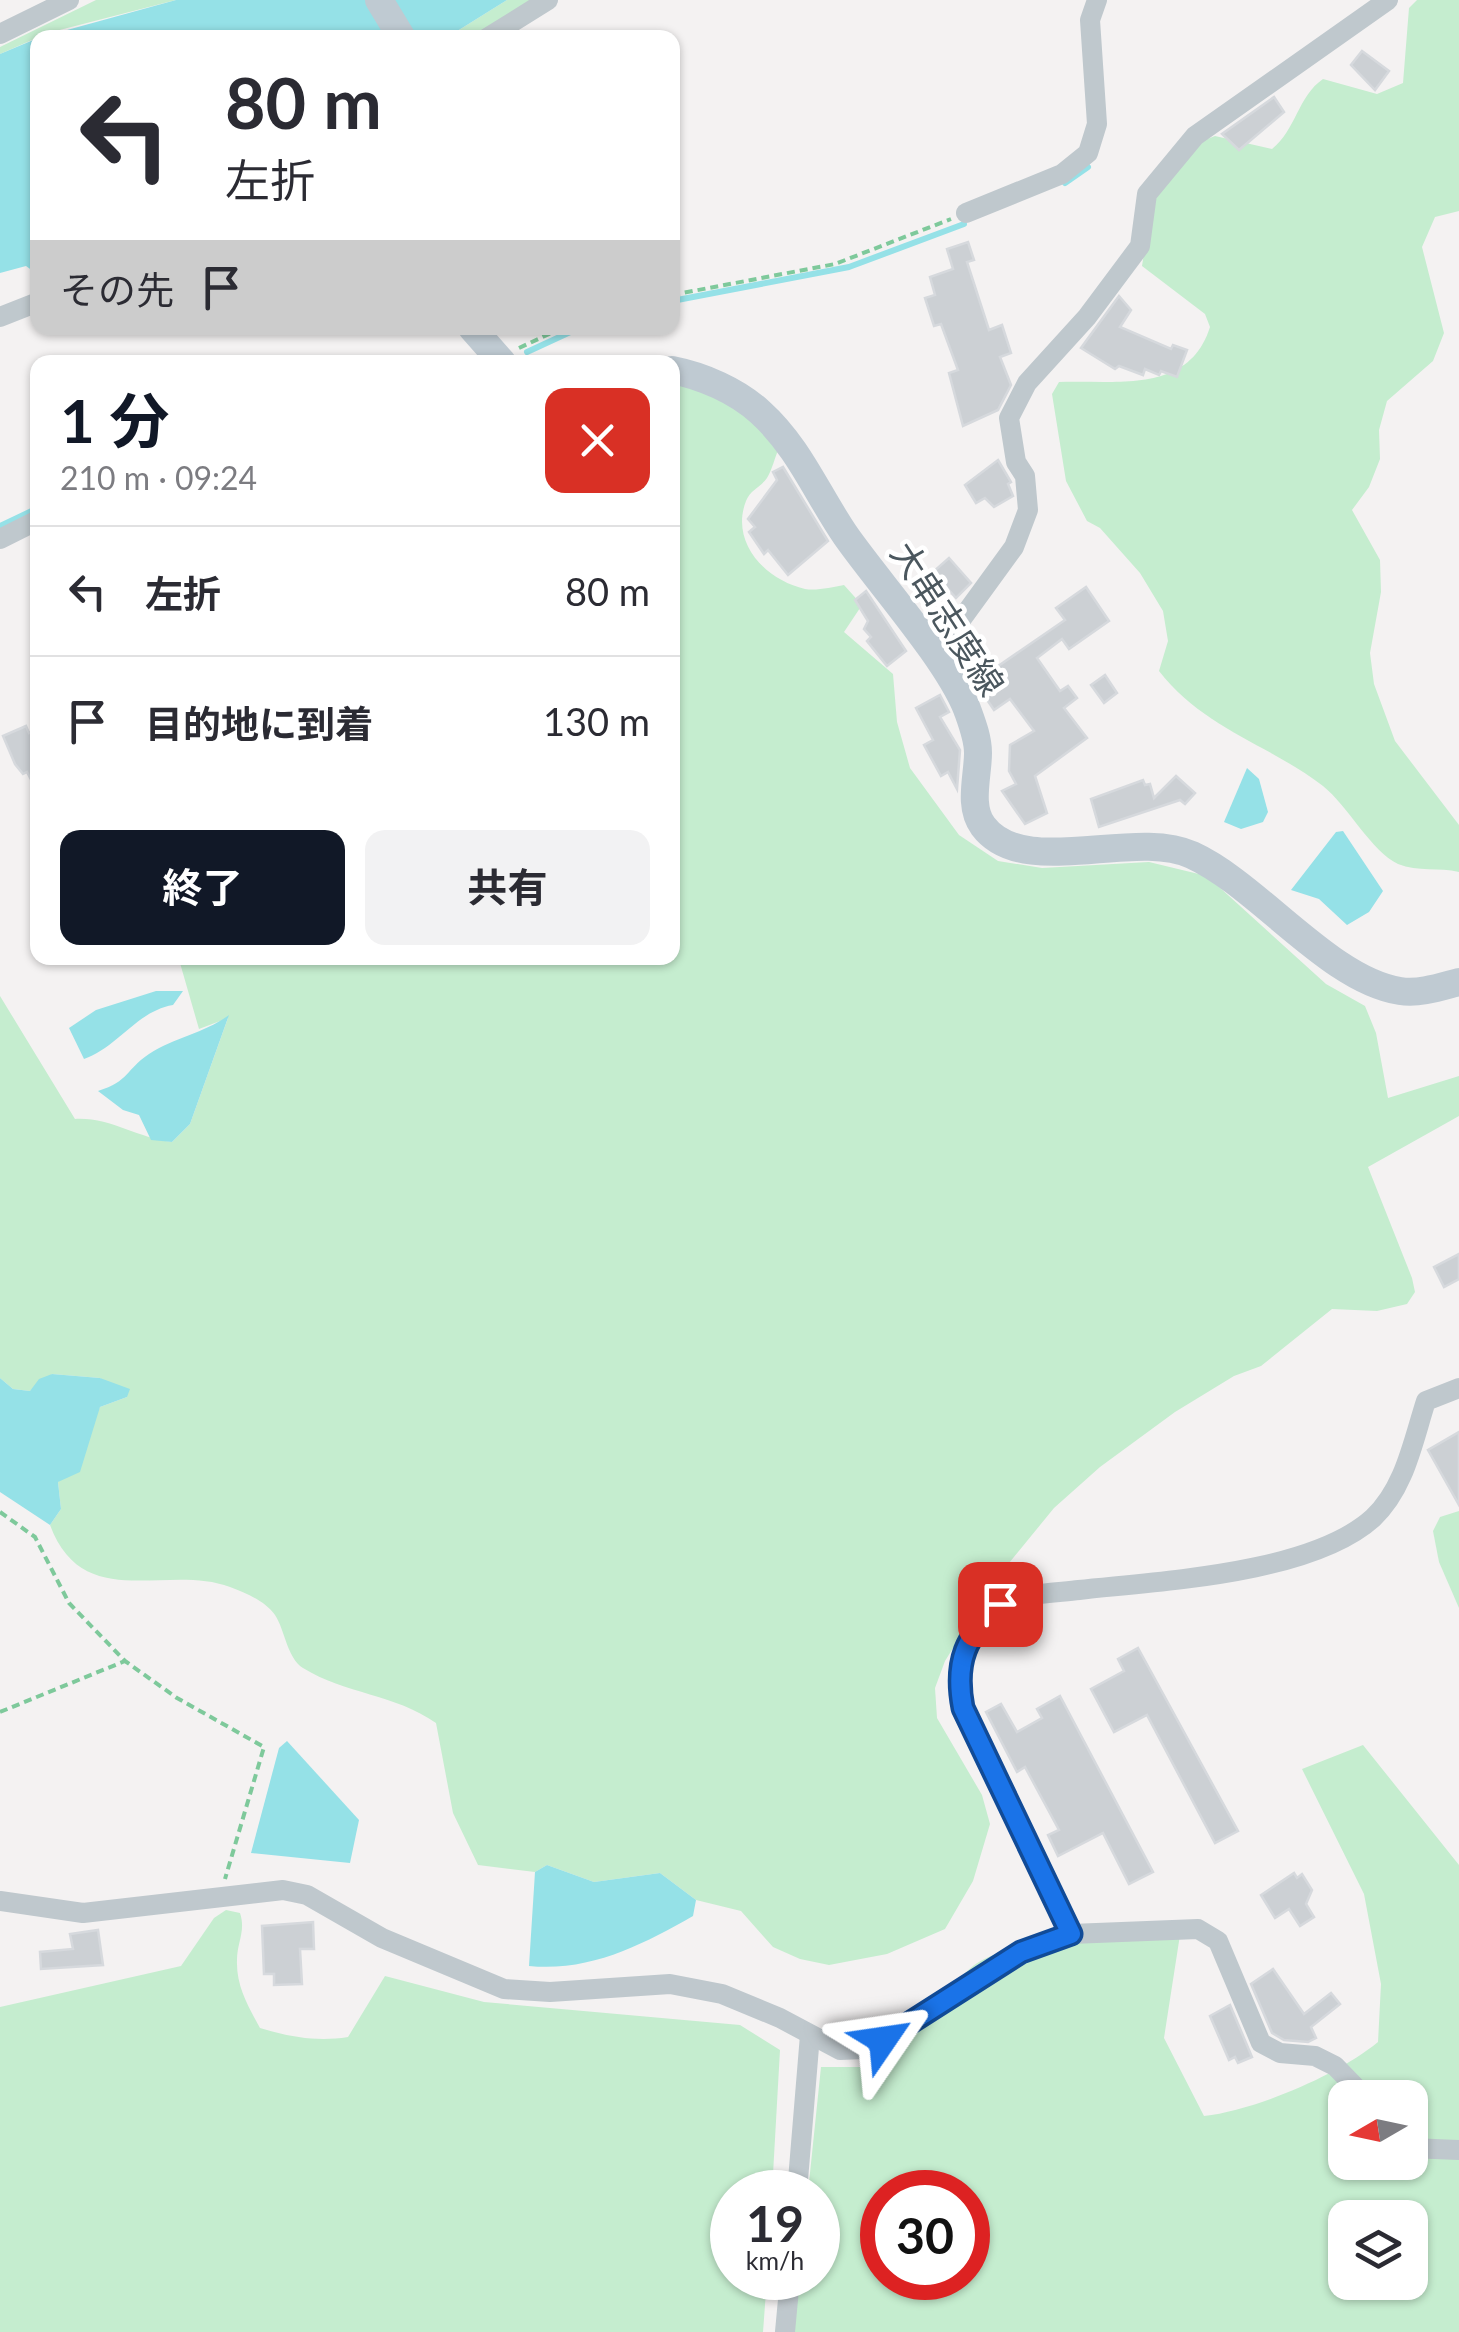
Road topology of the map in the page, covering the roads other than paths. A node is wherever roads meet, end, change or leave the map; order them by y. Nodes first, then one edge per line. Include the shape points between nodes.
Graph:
1 (69, 0) edge
2 (379, 0) edge
3 (548, 0) edge
4 (1097, 0) edge
5 (1388, 0) edge
6 (397, 30) edge
7 (500, 30) edge
8 (0, 34) edge
9 (966, 213) road end
10 (30, 305) edge
11 (0, 317) edge
12 (680, 373) edge
13 (30, 524) edge
14 (0, 539) edge
15 (934, 657) junction
16 (1459, 982) edge
17 (1459, 1388) edge
18 (0, 1902) edge
19 (1071, 1934) junction
20 (810, 2034) junction
21 (1346, 2080) edge
22 (1428, 2149) edge
23 (1459, 2150) edge
24 (799, 2170) edge
25 (788, 2300) edge
26 (785, 2332) edge

1 - 8 street
2 - 6 main road
3 - 7 street
4 - 9 street via 1090,20 1097,124 1088,153 1062,174
5 - 15 street via 1194,136 1147,194 1140,246 1028,383 1010,418 1028,510 1014,547
10 - 11 street
12 - 15 main road, 大串志度線 via 726,388 781,432
13 - 14 street
15 - 16 main road, 大串志度線 via 973,726 975,809 1000,842 1034,851 1170,846 1208,862 1365,979 1419,992
17 - 19 street via 1426,1401 1392,1497 1370,1521 1275,1562 1226,1574 1000,1604 975,1627 957,1678 963,1708
18 - 20 street via 83,1913 284,1890 504,1989 670,1984 722,1994
19 - 20 street via 1021,1952 862,2049 840,2050
19 - 21 street via 1198,1929 1218,1941 1261,2042 1280,2053 1325,2061
20 - 24 street
22 - 23 street
25 - 26 street

